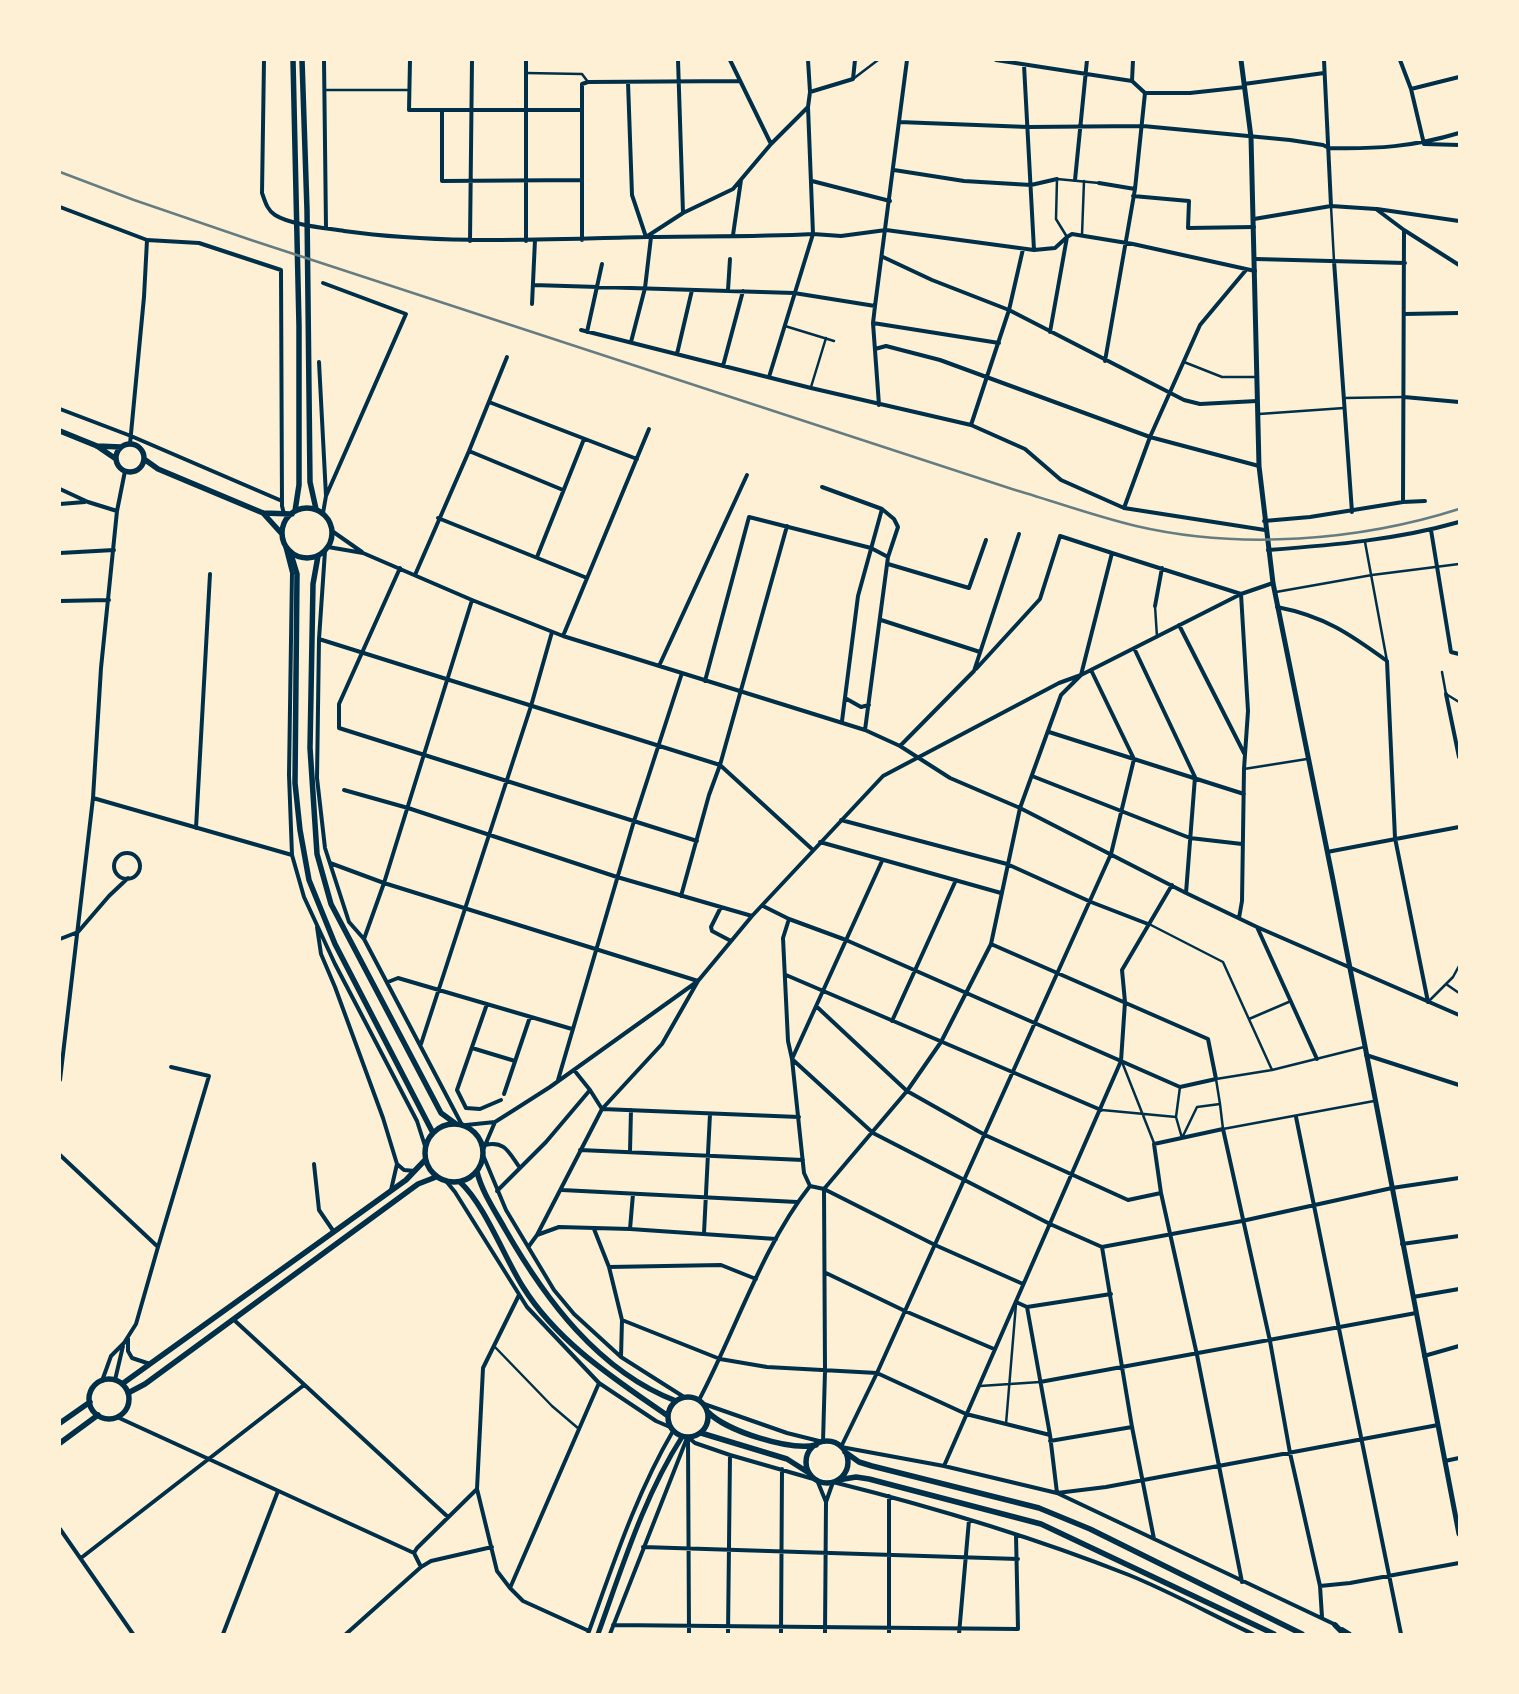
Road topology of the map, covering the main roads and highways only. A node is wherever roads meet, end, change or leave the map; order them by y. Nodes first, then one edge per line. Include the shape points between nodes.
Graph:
1 (293, 60) edge
2 (302, 60) edge
3 (1241, 60) edge
4 (60, 431) edge
5 (96, 446) junction
6 (122, 446) junction
7 (116, 459) junction
8 (144, 459) junction
9 (140, 467) junction
10 (158, 468) junction
11 (316, 509) junction
12 (293, 512) junction
13 (263, 513) junction
14 (282, 534) junction
15 (290, 551) junction
16 (318, 556) junction
17 (462, 1125) junction
18 (433, 1133) junction
19 (425, 1160) junction
20 (477, 1172) junction
21 (436, 1177) junction
22 (460, 1182) junction
23 (122, 1384) junction
24 (128, 1393) junction
25 (676, 1401) junction
26 (90, 1402) junction
27 (708, 1412) junction
28 (98, 1416) junction
29 (668, 1416) junction
30 (60, 1423) edge
31 (701, 1433) junction
32 (686, 1437) junction
33 (60, 1443) edge
34 (820, 1443) junction
35 (843, 1449) junction
36 (811, 1475) junction
37 (836, 1481) junction
38 (1459, 1534) edge
39 (1335, 1625) road end
40 (598, 1634) edge
41 (1274, 1634) edge
42 (1302, 1634) edge
43 (1344, 1634) edge

1 - 12 main road via 299,326 299,485
2 - 11 main road via 308,210 310,482
3 - 38 main road via 1251,137 1259,466 1274,592
4 - 5 main road
5 - 6 main road
5 - 7 main road
6 - 7 main road
6 - 8 main road via 139,447
7 - 9 main road via 118,466 125,471
8 - 9 main road
8 - 10 main road
9 - 10 main road
10 - 13 main road
11 - 12 main road
11 - 16 main road via 323,513 332,531 326,549
12 - 13 main road via 284,515
12 - 14 main road via 286,519
13 - 14 main road
14 - 15 main road
15 - 16 main road via 303,557
15 - 18 main road via 297,574 295,783 309,880 335,944
16 - 17 main road via 314,584 310,748 317,854 331,904 441,1113
17 - 18 main road via 441,1127
17 - 20 main road via 475,1133 484,1150
18 - 19 main road via 425,1146
19 - 21 main road
19 - 23 main road via 390,1192
20 - 22 main road
20 - 25 main road via 492,1206 530,1272 570,1325 605,1358 653,1392
21 - 22 main road
21 - 24 main road via 418,1184
22 - 29 main road via 524,1288 543,1313 600,1369
23 - 24 main road
23 - 26 main road via 115,1380 102,1381 92,1390
24 - 28 main road via 126,1409 117,1417
25 - 27 main road via 684,1397 701,1401
25 - 29 main road
26 - 28 main road
26 - 30 main road
27 - 31 main road via 709,1419
27 - 34 main road via 730,1427 794,1447
28 - 33 main road
29 - 32 main road via 672,1429
31 - 32 main road
31 - 36 main road via 787,1459
32 - 40 main road via 644,1513
34 - 35 main road via 833,1442
34 - 36 main road via 807,1458
35 - 37 main road via 848,1467
35 - 42 main road via 859,1462 872,1466 1039,1508 1090,1529
36 - 37 main road via 817,1480
37 - 41 main road via 856,1477 869,1479 1041,1524
39 - 43 main road

